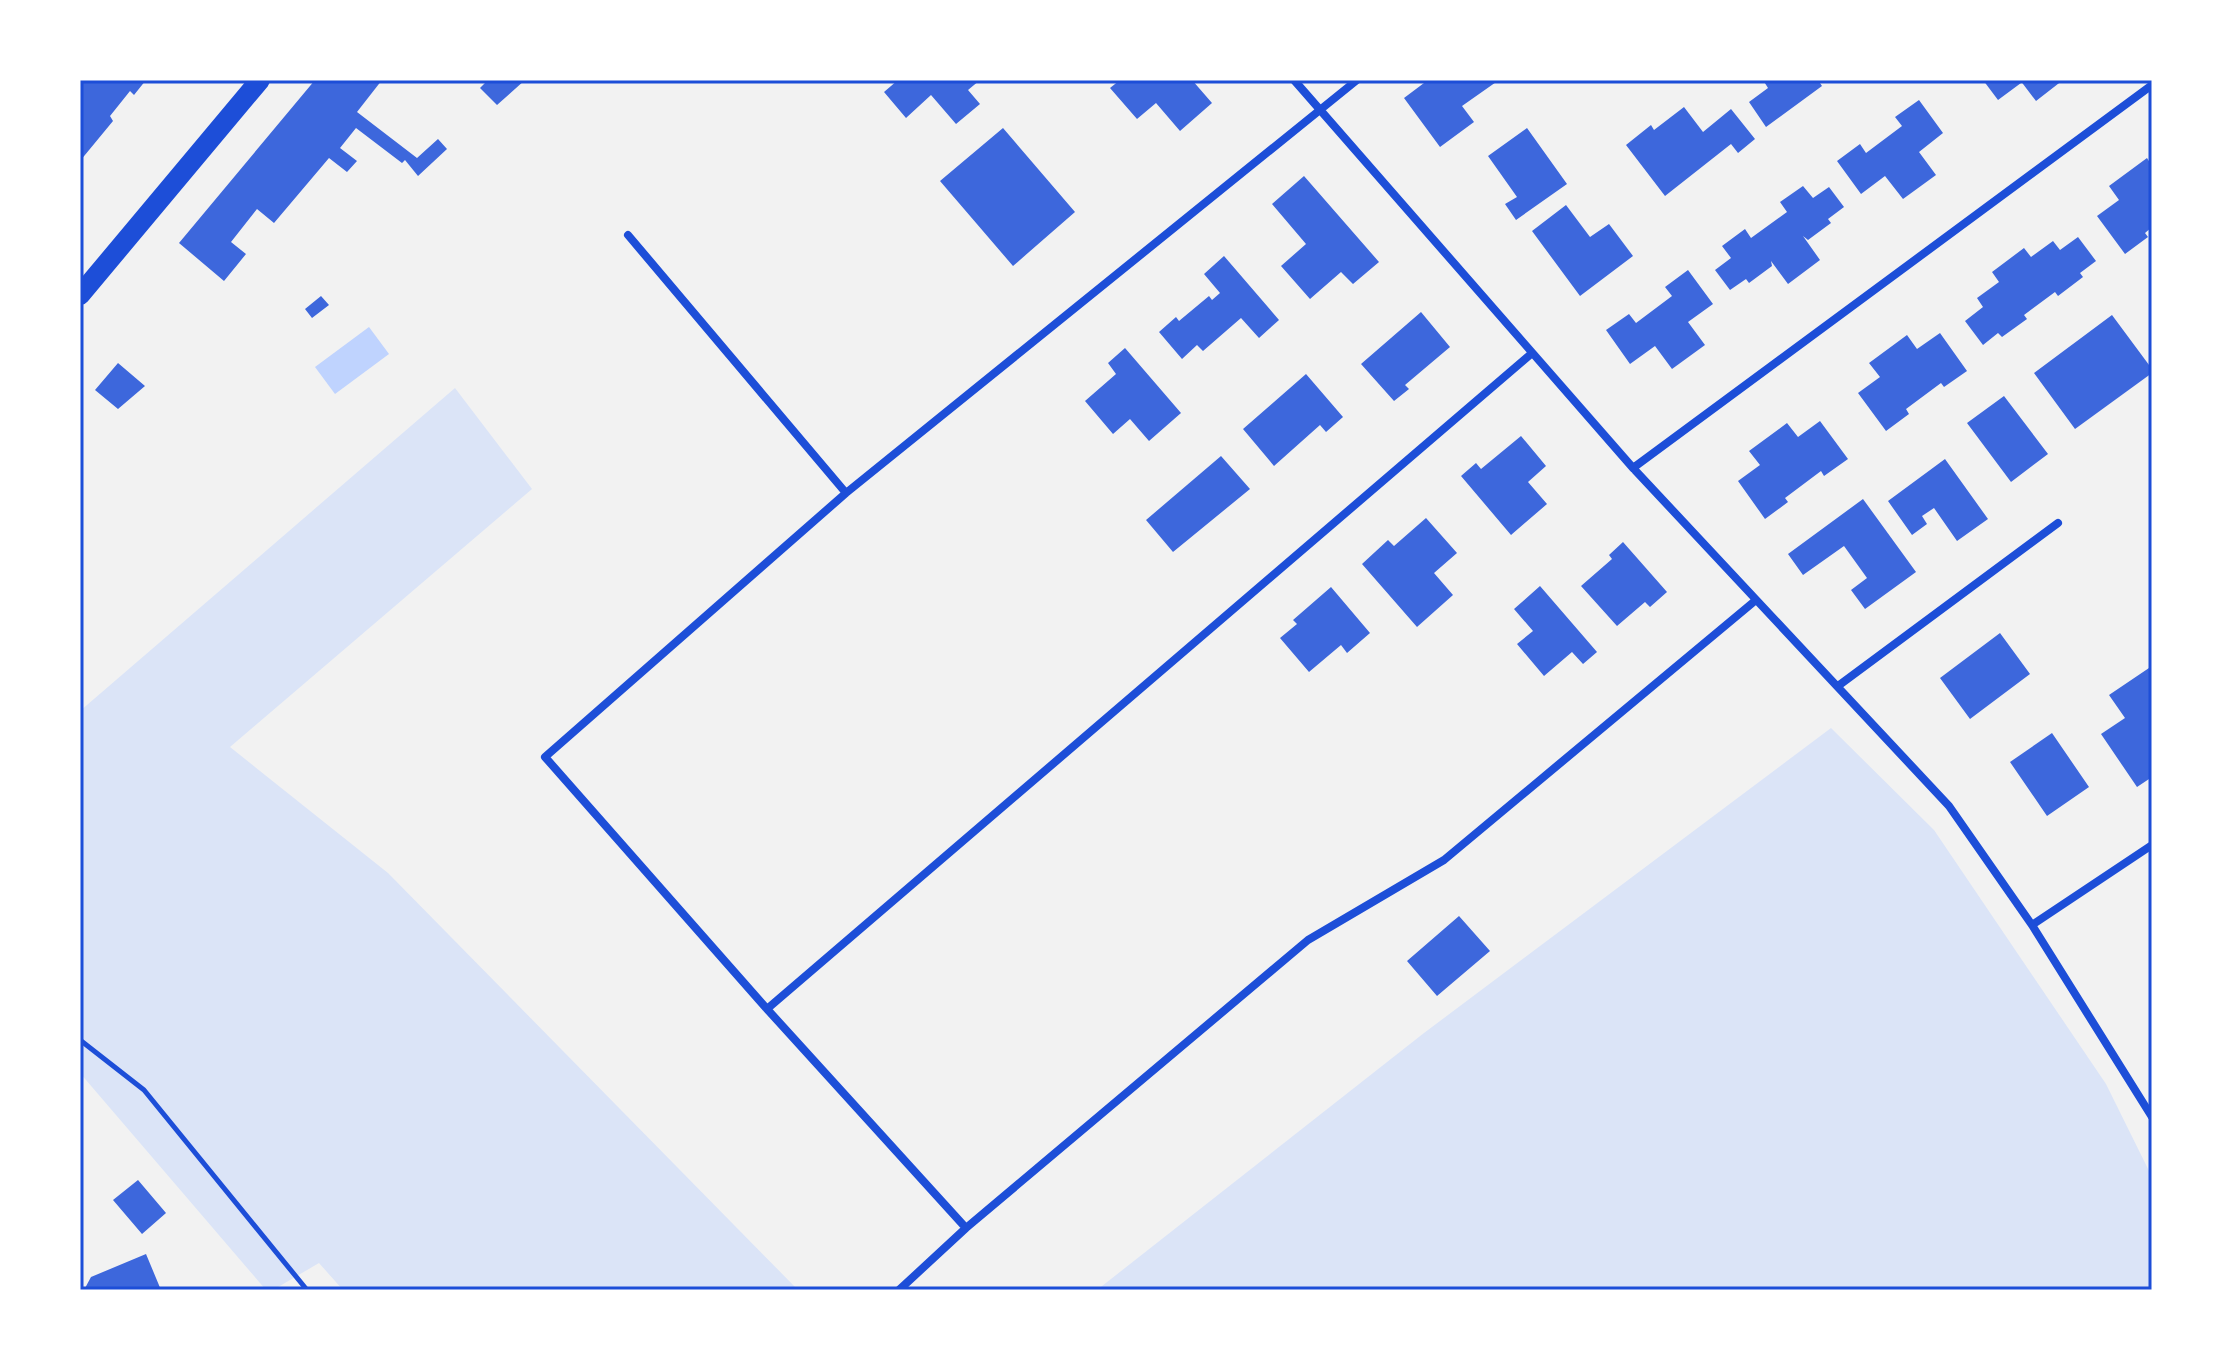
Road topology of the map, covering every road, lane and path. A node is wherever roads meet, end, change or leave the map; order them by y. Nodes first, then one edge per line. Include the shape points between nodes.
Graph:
1 (260, 80) edge
2 (1294, 80) edge
3 (1357, 80) edge
4 (2152, 85) edge
5 (1319, 111) junction
6 (628, 235) dead end
7 (80, 295) edge
8 (1531, 354) junction
9 (1633, 468) junction
10 (846, 493) junction
11 (2058, 523) dead end
12 (1756, 600) junction
13 (1838, 686) junction
14 (2152, 845) edge
15 (2032, 925) junction
16 (767, 1009) junction
17 (80, 1040) edge
18 (2152, 1117) edge
19 (966, 1228) junction
20 (307, 1290) edge
21 (899, 1290) edge

1 - 7 main road
2 - 5 street
3 - 5 street
4 - 9 street
5 - 8 street
5 - 10 street
6 - 10 street
8 - 9 street
8 - 16 street
9 - 12 street
10 - 16 street via 545,757
11 - 13 street
12 - 13 street
12 - 19 street via 1444,860 1308,940
13 - 15 street via 1949,806
14 - 15 street
15 - 18 street
16 - 19 street
17 - 20 path via 144,1090
19 - 21 street

